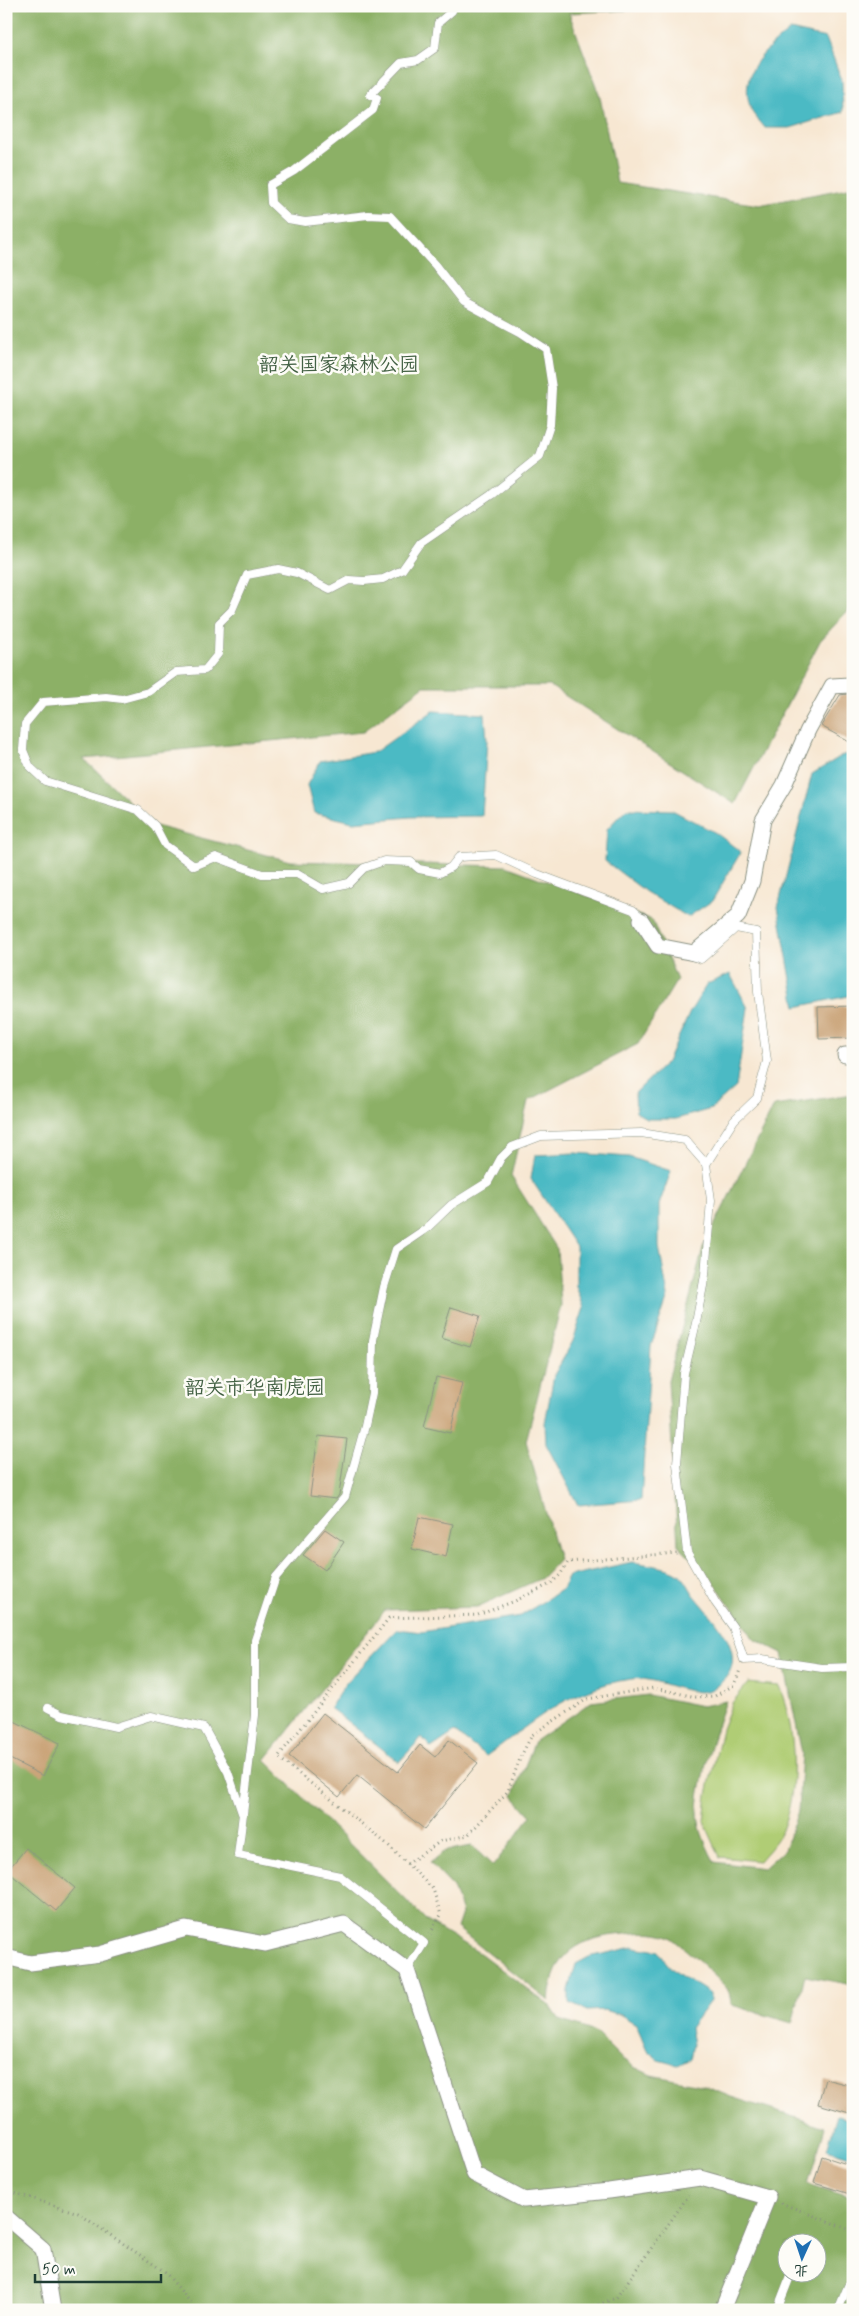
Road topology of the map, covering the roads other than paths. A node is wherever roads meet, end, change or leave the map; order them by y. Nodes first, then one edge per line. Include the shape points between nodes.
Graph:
1 (452, 6) edge
2 (853, 687) edge
3 (641, 920) dead end
4 (676, 950) junction
5 (706, 1164) junction
6 (853, 1667) edge
7 (48, 1708) dead end
8 (243, 1814) junction
9 (6, 1957) edge
10 (407, 1970) junction
11 (6, 2217) edge
12 (787, 2284) edge
13 (848, 2286) dead end
14 (53, 2310) edge
15 (722, 2310) edge
16 (777, 2310) edge
17 (838, 2310) edge

1 - 4 lane via 452,11 438,23 435,48 418,60 401,63 370,95 377,98 373,110 294,171 270,185 271,203 288,218 305,222 368,215 390,216 464,302 546,349 552,388 550,425 540,456 491,495 420,543 402,570 383,578 364,582 349,580 330,590 297,573 278,569 246,575 232,610 219,623 218,654 204,670 176,672 148,692 122,699 106,697 43,702 25,724 23,750 30,767 45,781 138,810 155,826 165,845 194,866 216,857 262,874 298,874 323,889 349,883 364,868 384,861 411,862 419,869 440,873 459,857 496,855 633,910 652,927 655,934
2 - 4 street via 832,686 808,730 784,785 763,820 752,881 738,916 694,953
3 - 4 street via 658,946
4 - 5 lane via 701,959 736,928 756,932 758,992 767,1061 757,1098 734,1120
5 - 6 lane via 711,1200 705,1274 684,1373 677,1464 688,1552 733,1628 744,1660 762,1659 822,1668
5 - 8 lane via 684,1140 641,1133 541,1136 512,1147 501,1158 488,1182 451,1205 428,1228 396,1249 373,1340 372,1393 345,1497 276,1577 255,1640 255,1714
7 - 8 lane via 62,1715 116,1726 152,1716 204,1728 228,1772
8 - 10 lane via 238,1855 340,1876 424,1943
9 - 10 street via 30,1963 100,1954 186,1929 265,1944 344,1924
10 - 15 street via 474,2174 524,2200 700,2178 767,2197
11 - 14 street via 43,2250
12 - 16 lane
13 - 17 lane

